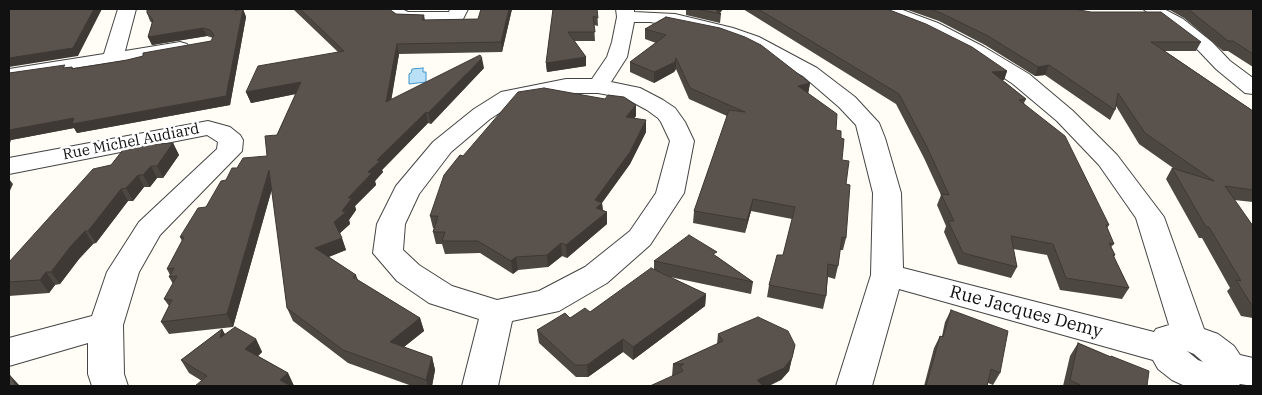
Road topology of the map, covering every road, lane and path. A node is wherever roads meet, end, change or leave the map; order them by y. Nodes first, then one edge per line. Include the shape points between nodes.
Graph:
1 (127, 9) edge
2 (390, 9) edge
3 (459, 9) edge
4 (886, 9) edge
5 (1156, 11) edge
6 (625, 13) edge
7 (1133, 14) edge
8 (197, 46) edge
9 (113, 59) junction
10 (9, 75) edge
11 (598, 86) junction
12 (1253, 88) edge
13 (9, 166) edge
14 (887, 275) junction
15 (497, 312) junction
16 (106, 325) junction
17 (1177, 344) junction
18 (9, 352) edge
19 (1221, 376) edge
20 (110, 386) edge
21 (480, 386) edge
22 (854, 386) edge

1 - 9 street
2 - 3 street via 404,18 456,17
4 - 17 street via 978,51 1020,79 1065,116 1108,160 1150,217
5 - 7 street
5 - 12 street via 1206,46 1223,65
6 - 11 street via 617,57
6 - 14 street via 675,20 752,41 810,72 847,102 867,123 887,193
8 - 9 street
9 - 10 street
11 - 15 street via 632,94 667,113 674,122 682,142 670,193 640,238 596,275 547,302
11 - 15 street via 566,86 509,97 482,114 442,147 406,192 391,224 388,252 408,273 441,295
13 - 16 street, Rue Michel Audiard via 208,128 221,132 230,140 229,151 150,229 123,272
14 - 17 street, Rue Jacques Demy
14 - 22 street
15 - 21 street
16 - 18 street
16 - 20 street, Rue Michel Audiard via 106,374
17 - 19 street via 1171,360 1185,370

